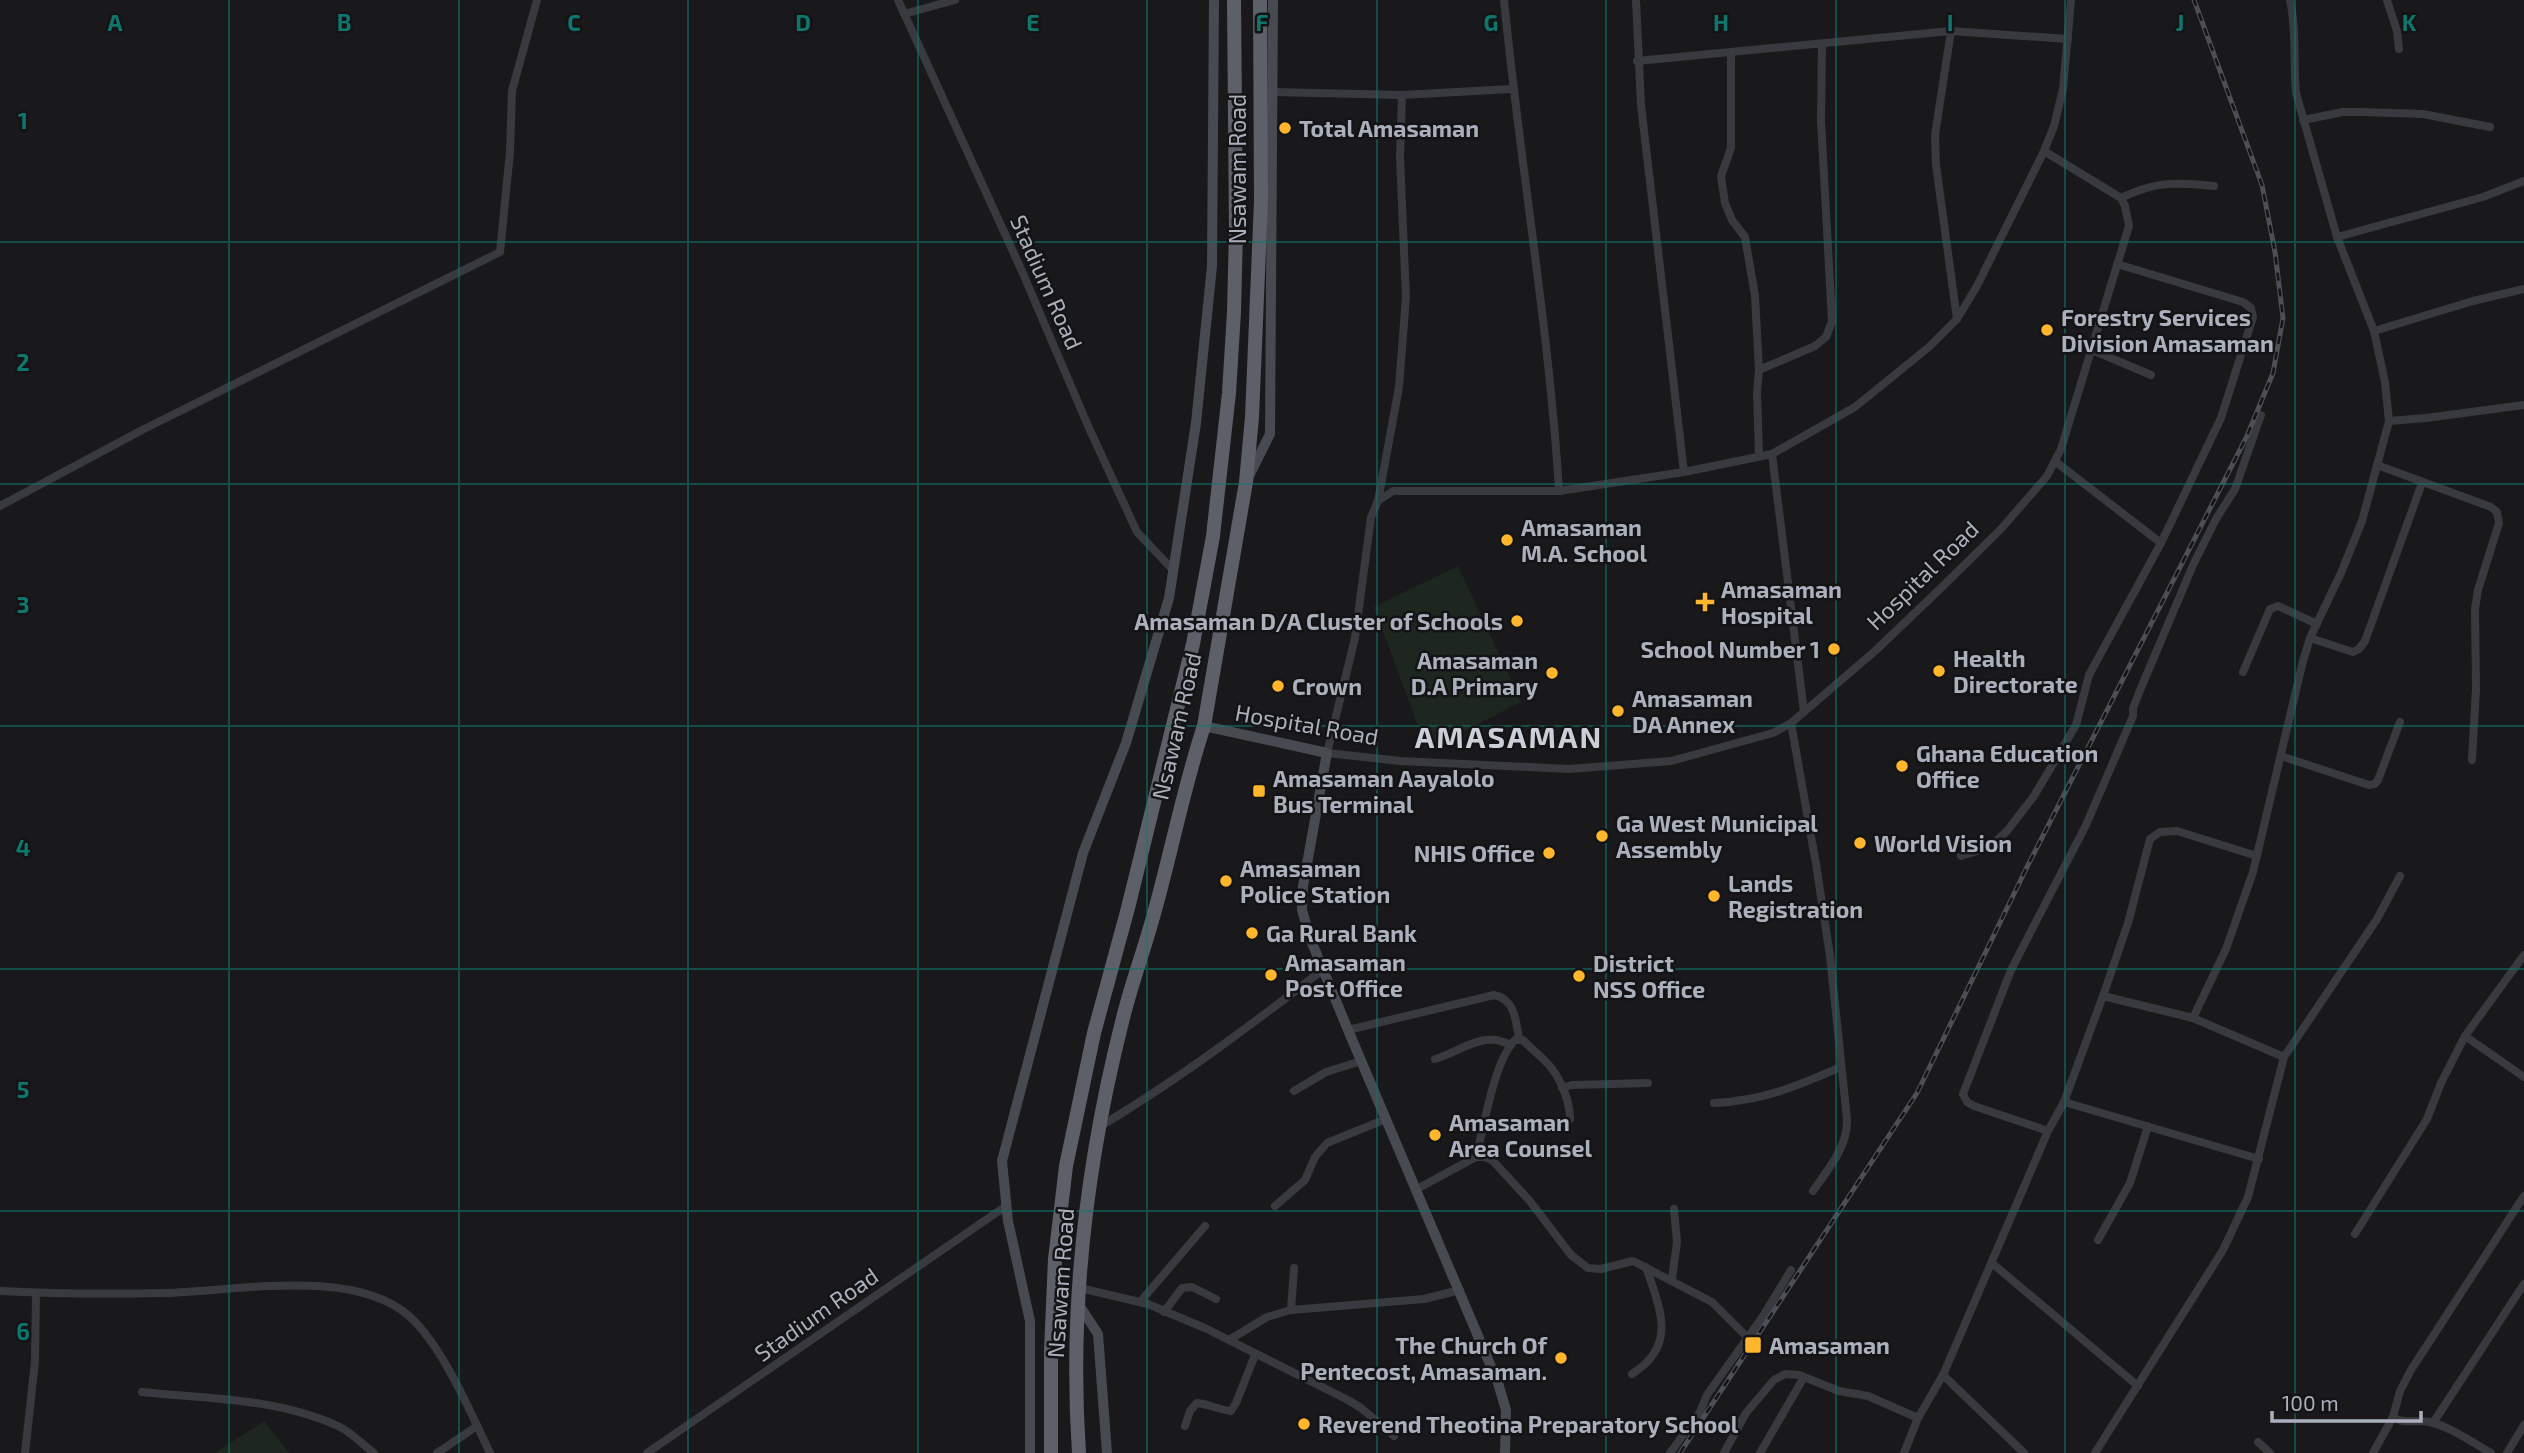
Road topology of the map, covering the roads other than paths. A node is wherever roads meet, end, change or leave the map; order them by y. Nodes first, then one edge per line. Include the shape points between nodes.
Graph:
1 (537, 0) edge
2 (898, 0) edge
3 (955, 0) edge
4 (1214, 0) edge
5 (1234, 0) edge
6 (1260, 0) edge
7 (1273, 0) edge
8 (1504, 0) edge
9 (1636, 0) edge
10 (2071, 0) edge
11 (2290, 0) edge
12 (2387, 0) edge
13 (904, 14) junction
14 (1951, 30) junction
15 (2068, 39) junction
16 (1822, 44) junction
17 (2399, 49) dead end
18 (1731, 53) junction
19 (1637, 61) junction
20 (1512, 89) junction
21 (1272, 92) junction
22 (1402, 95) junction
23 (2303, 120) junction
24 (2490, 127) dead end
25 (2044, 151) junction
26 (2524, 181) edge
27 (2214, 186) dead end
28 (2121, 198) junction
29 (2337, 237) junction
30 (2117, 264) junction
31 (2524, 289) edge
32 (1957, 319) junction
33 (2374, 331) junction
34 (2092, 350) junction
35 (1759, 370) junction
36 (2151, 375) dead end
37 (2524, 405) edge
38 (2261, 415) dead end
39 (2389, 421) junction
40 (1772, 454) junction
41 (1759, 456) junction
42 (2056, 462) junction
43 (2377, 466) junction
44 (1684, 472) junction
45 (1246, 482) junction
46 (2422, 483) junction
47 (1559, 491) junction
48 (1378, 501) junction
49 (0, 506) edge
50 (2161, 543) junction
51 (1173, 570) junction
52 (2317, 624) junction
53 (2311, 638) junction
54 (2244, 672) dead end
55 (1804, 712) junction
56 (2400, 722) dead end
57 (1791, 723) junction
58 (1204, 726) junction
59 (1327, 753) junction
60 (2281, 755) junction
61 (2472, 760) dead end
62 (1961, 856) dead end
63 (2257, 856) junction
64 (2400, 876) dead end
65 (2524, 955) edge
66 (1324, 969) junction
67 (2103, 996) junction
68 (2193, 1018) junction
69 (1348, 1030) junction
70 (2465, 1036) junction
71 (1519, 1039) junction
72 (1511, 1045) junction
73 (2284, 1057) junction
74 (1435, 1059) dead end
75 (1361, 1061) junction
76 (1841, 1067) junction
77 (2524, 1077) edge
78 (1648, 1083) dead end
79 (1562, 1088) junction
80 (1294, 1091) dead end
81 (2064, 1102) junction
82 (1714, 1103) dead end
83 (1386, 1119) junction
84 (1570, 1119) dead end
85 (2148, 1126) junction
86 (1098, 1127) junction
87 (2048, 1131) junction
88 (1476, 1157) junction
89 (2259, 1159) junction
90 (1415, 1190) junction
91 (1813, 1191) dead end
92 (2524, 1196) edge
93 (1006, 1206) junction
94 (1275, 1206) dead end
95 (1674, 1209) dead end
96 (1205, 1226) dead end
97 (2355, 1234) dead end
98 (2098, 1240) dead end
99 (1993, 1264) junction
100 (1646, 1267) junction
101 (1294, 1268) dead end
102 (1791, 1270) dead end
103 (1672, 1279) junction
104 (2524, 1284) edge
105 (1080, 1288) junction
106 (1460, 1290) junction
107 (0, 1292) edge
108 (36, 1293) junction
109 (1216, 1299) dead end
110 (1140, 1302) junction
111 (1079, 1305) junction
112 (1291, 1310) junction
113 (1164, 1312) junction
114 (1748, 1338) junction
115 (1229, 1340) junction
116 (1255, 1355) junction
117 (1632, 1374) dead end
118 (1943, 1376) junction
119 (1804, 1377) junction
120 (2138, 1386) junction
121 (142, 1392) dead end
122 (1919, 1418) junction
123 (2393, 1418) junction
124 (2433, 1423) junction
125 (2524, 1424) edge
126 (477, 1426) junction
127 (1185, 1426) dead end
128 (1394, 1436) dead end
129 (2258, 1442) dead end
130 (25, 1453) edge
131 (374, 1453) edge
132 (437, 1453) edge
133 (490, 1453) edge
134 (647, 1453) edge
135 (1030, 1453) edge
136 (1051, 1453) edge
137 (1079, 1453) edge
138 (1107, 1453) edge
139 (1505, 1453) edge
140 (1670, 1453) edge
141 (1724, 1453) edge
142 (1760, 1453) edge
143 (1904, 1453) edge
144 (2024, 1453) edge
145 (2095, 1453) edge
146 (2270, 1453) edge
147 (2372, 1453) edge
148 (2491, 1453) edge
149 (2507, 1453) edge

1 - 49 street via 512,91 500,252
2 - 13 street, Stadium Road
3 - 13 street
4 - 51 main road via 1212,266 1196,423
5 - 136 highway, Nsawam Road via 1234,312 1213,536 1193,644 1094,1033 1066,1166 1055,1259
6 - 45 highway, Nsawam Road via 1259,267
7 - 21 main road
8 - 20 street
9 - 19 street
10 - 15 street
11 - 23 street via 2294,72
12 - 17 street
13 - 51 street, Stadium Road via 1137,532
14 - 15 street
14 - 16 street
14 - 32 street via 1935,135
15 - 25 street via 2060,108
16 - 18 street
16 - 35 street via 1821,121 1832,321 1826,337 1815,346
18 - 19 street
18 - 35 street via 1731,148 1721,176 1725,203 1745,237 1755,296
19 - 44 street
20 - 22 street
20 - 47 street via 1554,404
21 - 22 street
21 - 45 main road via 1270,435
22 - 48 street via 1406,297 1399,387
23 - 24 street via 2343,112 2423,114
23 - 29 street
25 - 28 street
25 - 32 street
26 - 29 street via 2483,197
27 - 28 street via 2160,183
28 - 30 street, Hospital Road via 2129,226
29 - 33 street
30 - 34 street, Hospital Road
30 - 50 street via 2244,302 2253,317 2221,418
31 - 33 street
32 - 40 street via 1854,407
33 - 39 street
34 - 36 street
34 - 42 street, Hospital Road
35 - 41 street
37 - 39 street
38 - 87 street via 2235,489 2193,565 2086,825 1999,998 1963,1094 1974,1106
39 - 43 street
40 - 41 street
40 - 55 street
41 - 44 street
42 - 50 street
42 - 55 street, Hospital Road via 2030,498 1941,588
43 - 46 street
43 - 52 street via 2362,520
44 - 47 street
45 - 58 highway, Nsawam Road
46 - 53 street via 2365,641 2353,652
46 - 61 street via 2491,508 2499,523 2475,609
47 - 48 street via 1393,491
48 - 59 street via 1371,517 1355,638
50 - 62 street via 2090,675 2076,724 2034,796 1990,847
51 - 93 main road via 1126,743 1083,853 1035,1031 1002,1161
52 - 53 street
52 - 54 street via 2278,606 2270,609
53 - 60 street
55 - 57 street, Hospital Road
56 - 60 street via 2375,785
57 - 59 street, Hospital Road via 1773,733 1671,761 1569,769
57 - 76 street via 1825,923
58 - 59 main road, Hospital Road
58 - 86 highway, Nsawam Road via 1122,1021
59 - 66 main road via 1302,910
60 - 63 street
63 - 67 street via 2178,831 2160,832 2150,839
63 - 68 street via 2226,949
64 - 73 street via 2377,919
65 - 70 street
66 - 69 main road
66 - 86 street via 1213,1053
67 - 68 street
67 - 81 street
68 - 73 street
69 - 71 street via 1494,995 1505,998 1511,1007
69 - 75 main road
70 - 77 street
70 - 97 street via 2427,1118
71 - 72 street
71 - 79 street via 1550,1065
72 - 74 street via 1502,1040 1475,1040
72 - 88 street via 1499,1070
73 - 89 street
75 - 80 street via 1326,1072
75 - 83 main road
76 - 82 street via 1784,1092
76 - 91 street via 1848,1131
78 - 79 street
79 - 84 street
81 - 85 street
81 - 87 street
83 - 90 main road
83 - 94 street via 1327,1143 1315,1157 1306,1180
85 - 89 street
85 - 98 street via 2130,1183
86 - 105 highway, Nsawam Road
87 - 99 street
88 - 90 street
88 - 100 street via 1493,1161 1588,1268 1633,1261
89 - 120 street via 2248,1197 2223,1250
90 - 106 main road
92 - 123 street via 2411,1370
93 - 134 street, Stadium Road
93 - 135 main road via 1030,1321
95 - 103 street via 1677,1242
96 - 110 street
99 - 118 street
99 - 120 street
100 - 103 street
100 - 117 street via 1661,1313 1662,1335 1646,1366
101 - 112 street
102 - 114 street
103 - 114 street via 1712,1302
104 - 124 street
105 - 110 street
105 - 111 highway, Nsawam Road
106 - 112 street via 1424,1299
106 - 139 main road via 1506,1409
107 - 108 street
108 - 126 street via 305,1287 373,1294 391,1302 424,1329
108 - 130 street via 35,1361
109 - 113 street via 1192,1287 1182,1288
110 - 113 street
111 - 137 highway, Nsawam Road
111 - 138 main road via 1098,1334
112 - 115 street via 1267,1317
113 - 115 street
114 - 140 street
115 - 116 street
116 - 127 street via 1231,1411 1197,1403
116 - 128 street via 1355,1404
118 - 122 street
118 - 144 street
119 - 122 street via 1868,1396
119 - 141 street via 1785,1374 1774,1380 1746,1413
119 - 142 street
120 - 145 street
121 - 131 street via 267,1404 303,1413 342,1427
122 - 143 street
123 - 124 street via 2403,1423
123 - 147 street
124 - 148 street
125 - 149 street
126 - 132 street
126 - 133 street
129 - 146 street

